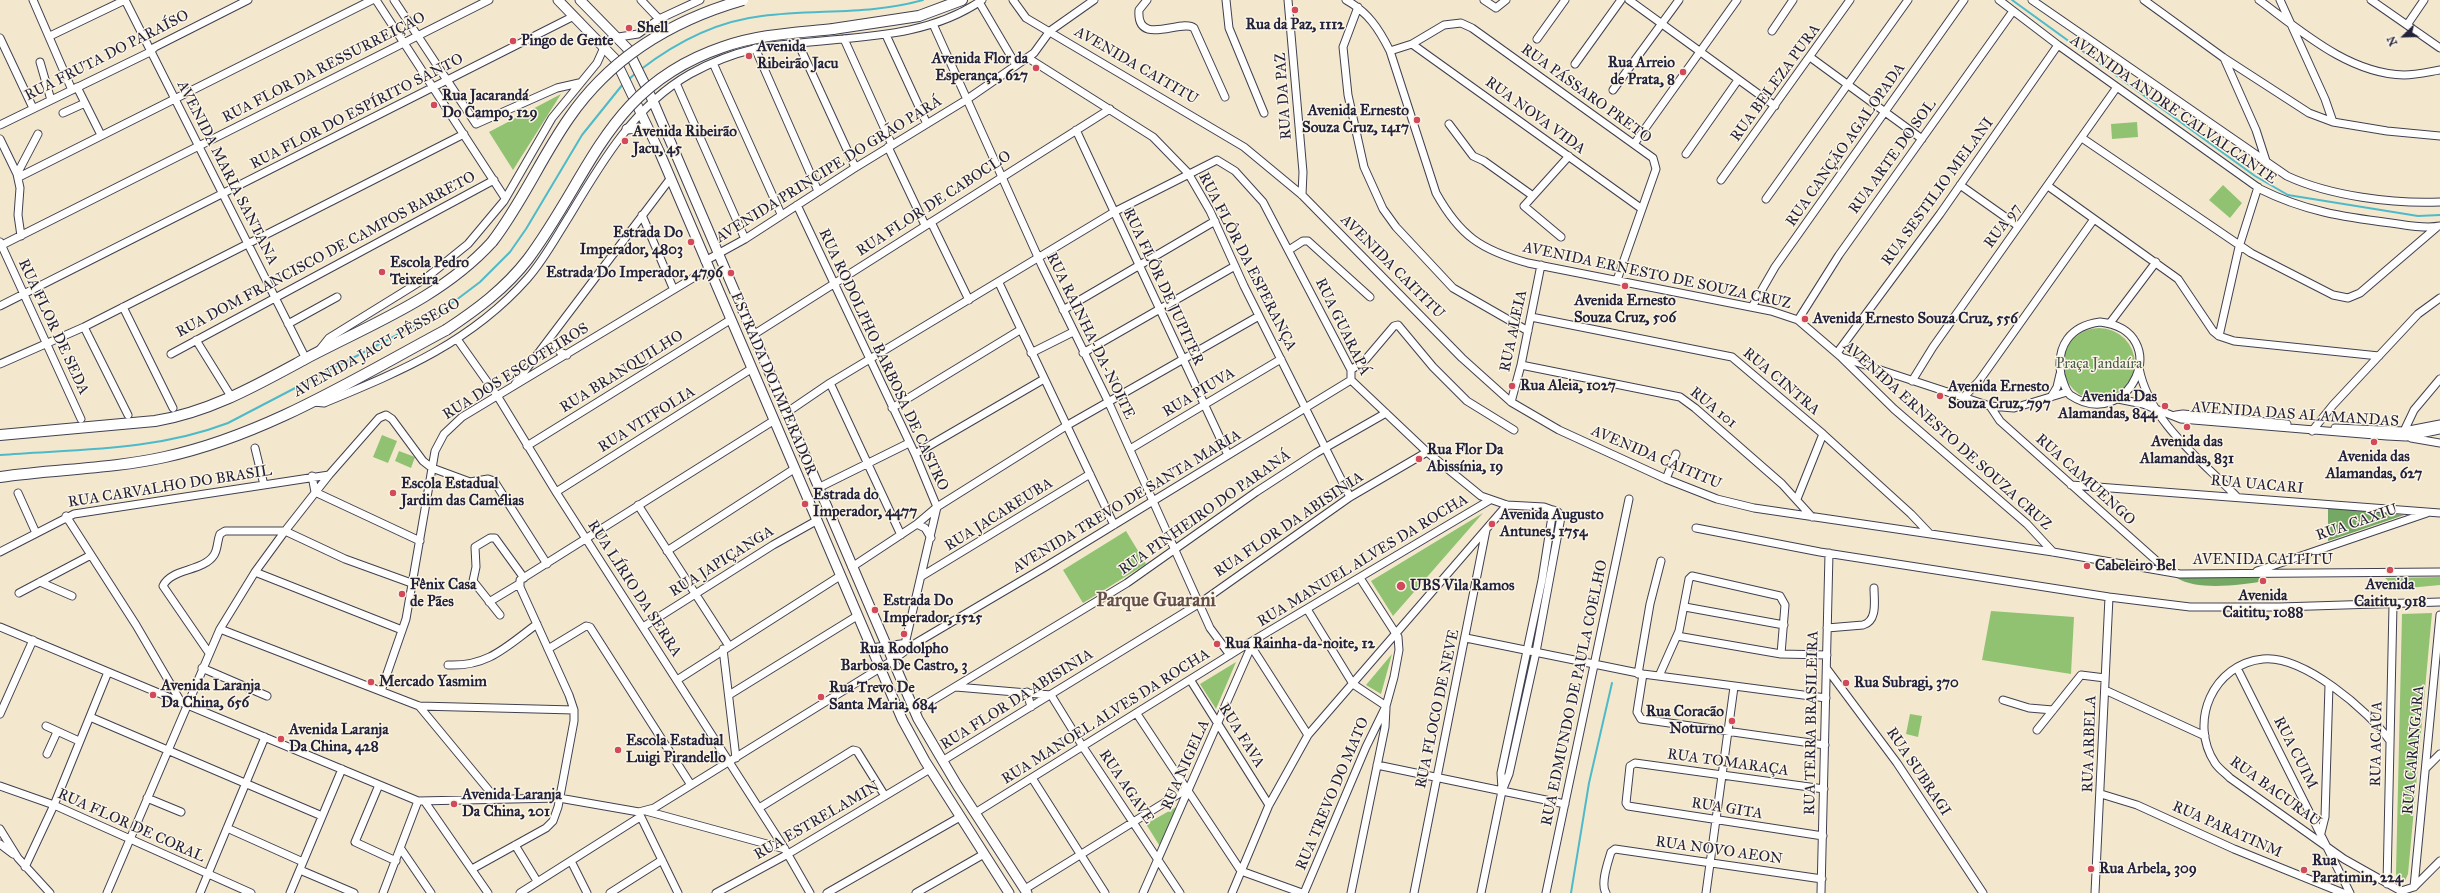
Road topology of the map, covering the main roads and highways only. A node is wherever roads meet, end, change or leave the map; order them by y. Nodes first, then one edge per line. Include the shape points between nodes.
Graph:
1 (558, 0) edge
2 (580, 0) edge
3 (743, 0) edge
4 (962, 0) edge
5 (591, 10) junction
6 (574, 16) junction
7 (627, 129) road end
8 (649, 132) junction
9 (689, 186) junction
10 (0, 436) edge
11 (0, 477) edge
12 (872, 652) junction
13 (893, 660) junction
14 (1026, 891) edge
15 (1009, 893) edge

1 - 6 main road, ESTRADA DO IMPERADOR
2 - 5 main road, ESTRADA DO IMPERADOR
3 - 10 highway, AVENIDA JACU-PÊSSEGO, bridge via 688,18 650,39 598,83 568,119 492,242 476,260 434,292 232,398 178,418
4 - 11 highway, AVENIDA JACU-PÊSSEGO, bridge via 919,16 741,41 705,55 660,80 637,98 606,135 543,237 522,266 487,301 446,330 313,402 210,445 166,457
5 - 6 main road
5 - 9 main road, ESTRADA DO IMPERADOR via 627,48
6 - 8 main road, ESTRADA DO IMPERADOR via 615,59
7 - 8 main road via 638,128
8 - 9 main road via 658,142 675,182 680,187
8 - 12 main road, ESTRADA DO IMPERADOR
9 - 13 main road, ESTRADA DO IMPERADOR
12 - 13 main road
12 - 15 main road, ESTRADA DO IMPERADOR via 910,736
13 - 14 main road, ESTRADA DO IMPERADOR via 915,711 942,761

